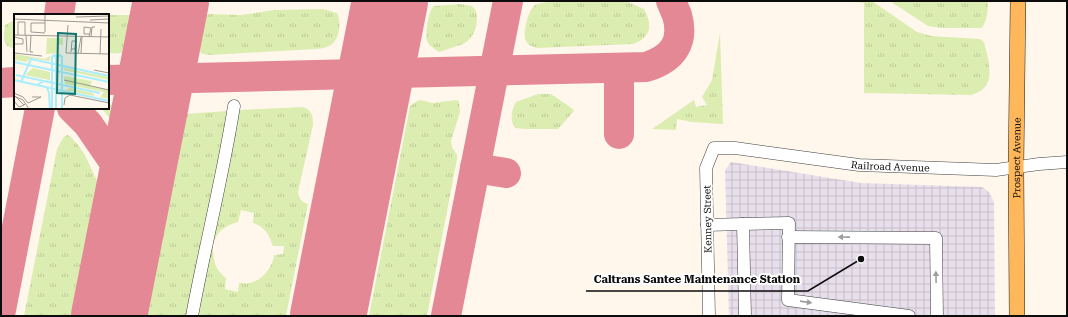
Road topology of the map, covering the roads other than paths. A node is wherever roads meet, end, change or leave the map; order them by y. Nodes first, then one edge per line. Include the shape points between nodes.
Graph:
1 (1018, 1) edge
2 (234, 106) dead end
3 (714, 148) joint
4 (1067, 162) edge
5 (1016, 167) junction
6 (743, 224) junction
7 (707, 225) junction
8 (788, 237) junction
9 (192, 316) edge
10 (709, 316) edge
11 (745, 316) edge
12 (909, 316) edge
13 (937, 316) edge
14 (1017, 316) edge

1 - 5 main road, Prospect Avenue
2 - 9 street
3 - 5 street, Railroad Avenue via 735,148 859,165 996,170
3 - 7 street, Kenney Street via 706,168
4 - 5 street, Railroad Avenue
5 - 14 main road, Prospect Avenue
6 - 7 street
6 - 8 street via 789,223
6 - 11 street
7 - 10 street, Kenney Street
8 -> 12 street via 788,300
13 -> 8 street via 936,238

